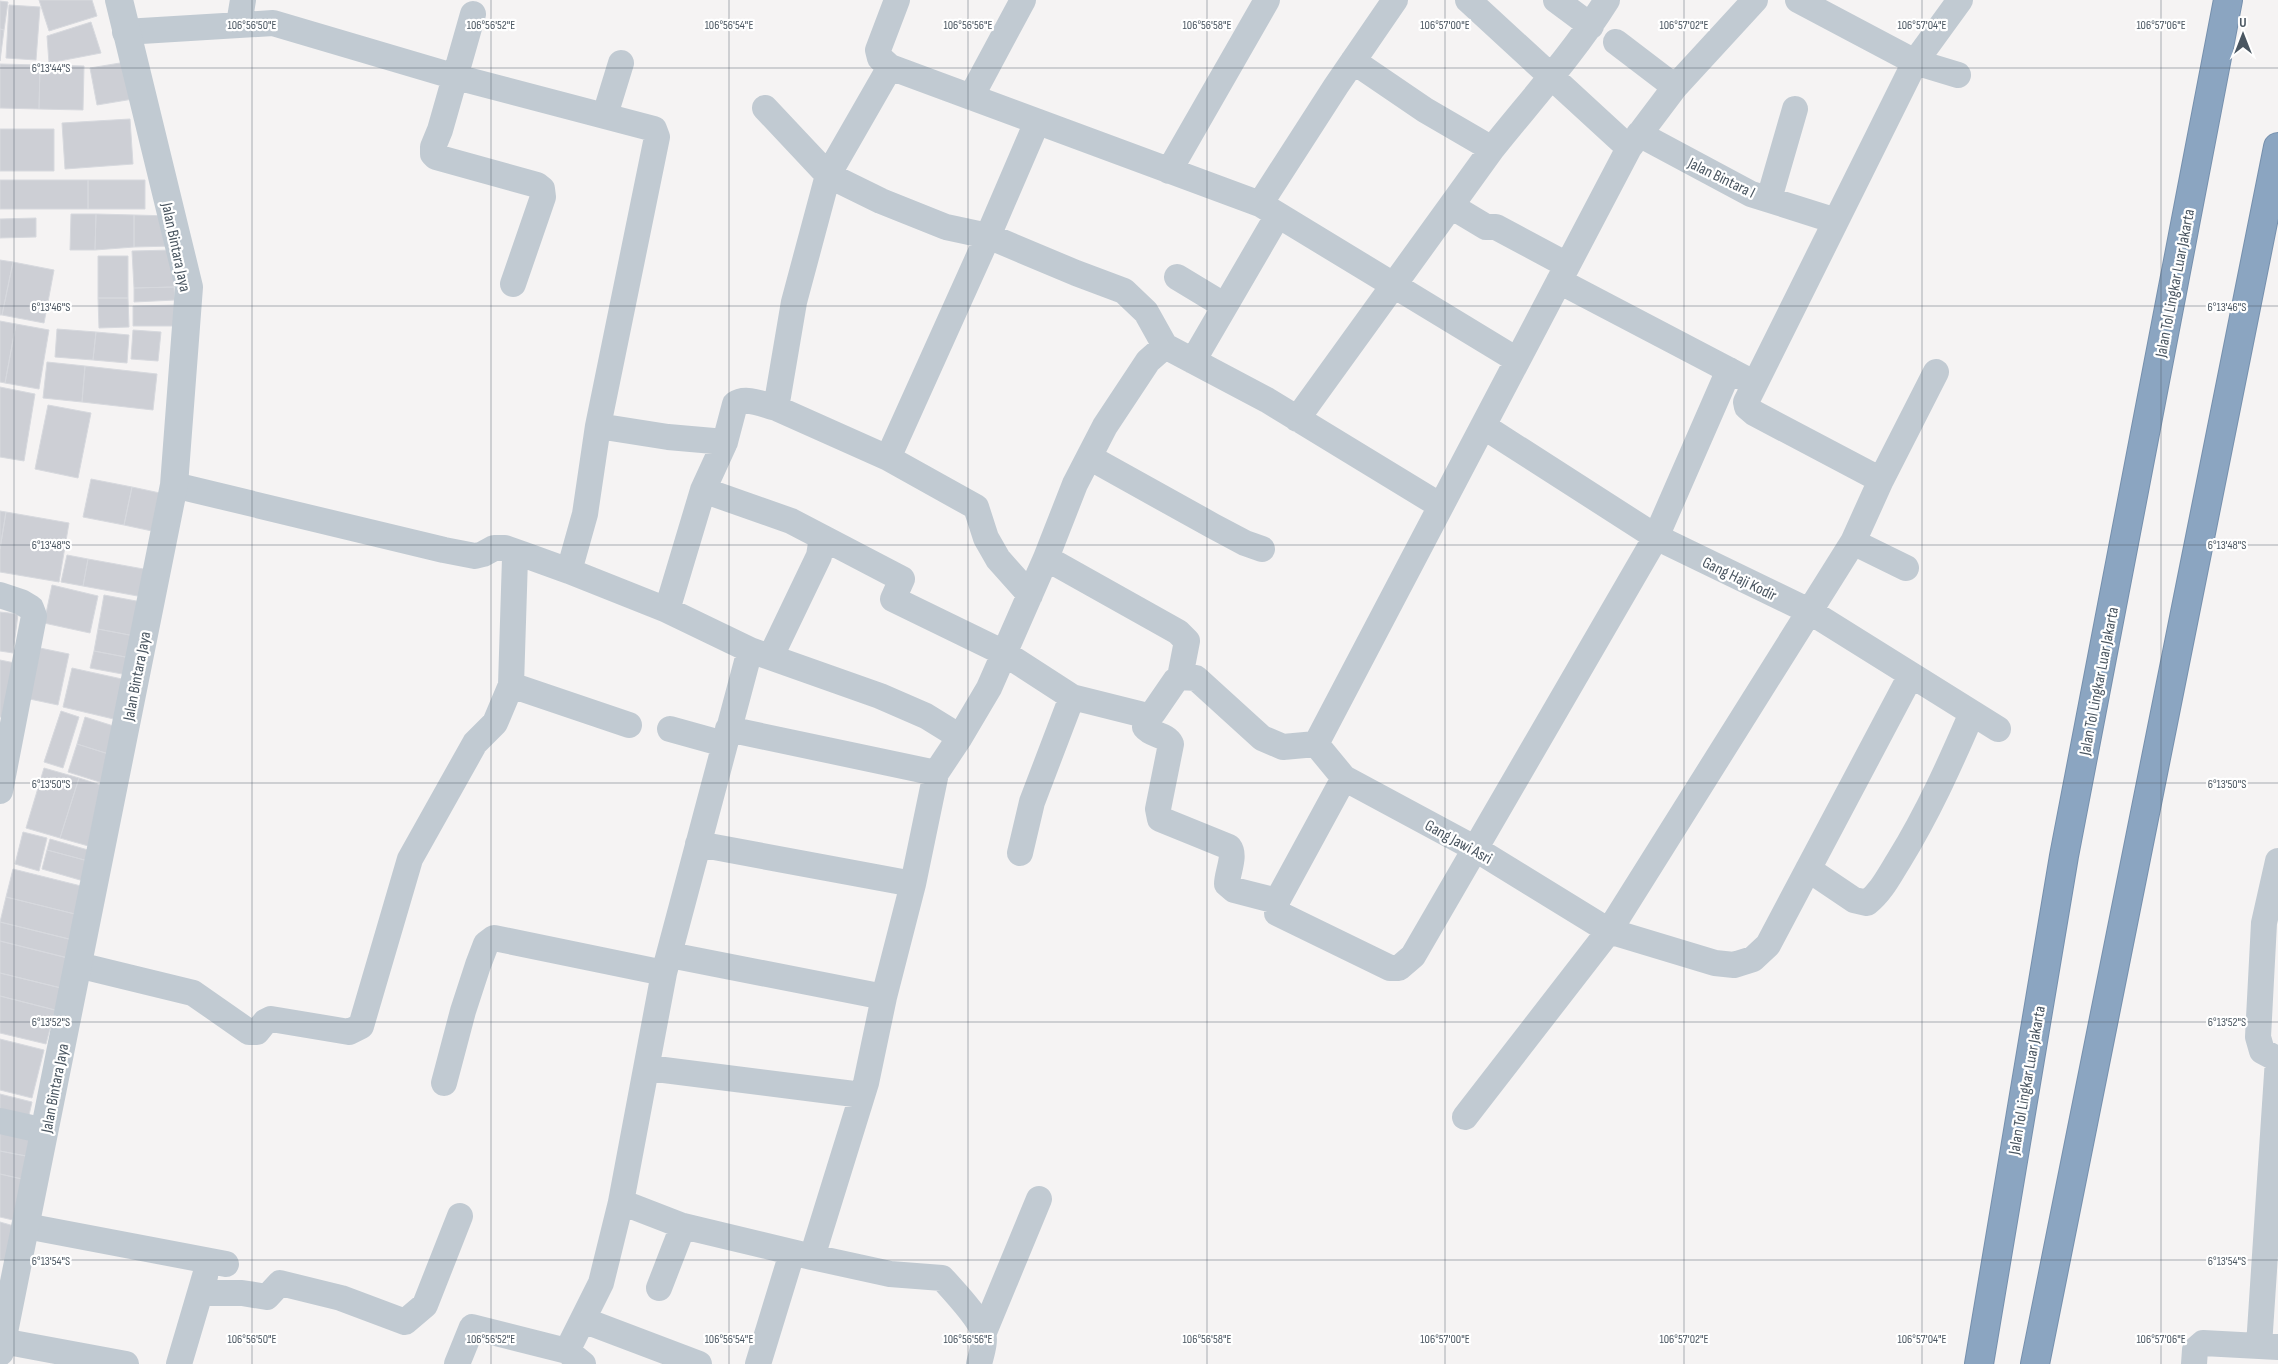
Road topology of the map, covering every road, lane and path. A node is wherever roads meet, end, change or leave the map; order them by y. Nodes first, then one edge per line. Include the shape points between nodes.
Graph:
1 (119, 0) edge
2 (897, 0) edge
3 (1023, 0) edge
4 (1267, 0) edge
5 (1395, 0) edge
6 (1468, 0) edge
7 (1556, 0) edge
8 (1607, 0) edge
9 (1755, 0) edge
10 (1798, 0) edge
11 (1960, 0) edge
12 (2228, 0) edge
13 (241, 12) edge
14 (473, 14) dead end
15 (1591, 26) junction
16 (125, 32) junction
17 (1616, 42) dead end
18 (1353, 61) junction
19 (622, 62) dead end
20 (1916, 62) junction
21 (890, 67) junction
22 (1958, 75) dead end
23 (456, 77) junction
24 (1552, 78) junction
25 (1675, 87) junction
26 (971, 97) junction
27 (765, 108) dead end
28 (1795, 109) dead end
29 (605, 115) junction
30 (1037, 122) junction
31 (1634, 141) junction
32 (2278, 147) edge
33 (1492, 149) junction
34 (1169, 171) junction
35 (828, 174) junction
36 (1762, 196) junction
37 (1451, 206) junction
38 (1269, 210) junction
39 (1836, 221) junction
40 (988, 236) junction
41 (1563, 273) junction
42 (1177, 277) dead end
43 (513, 284) dead end
44 (1393, 286) junction
45 (1225, 306) junction
46 (1165, 346) junction
47 (1517, 360) junction
48 (1193, 361) junction
49 (1730, 370) junction
50 (1936, 372) dead end
51 (1756, 384) junction
52 (776, 408) junction
53 (1297, 419) junction
54 (598, 426) junction
55 (1483, 426) junction
56 (724, 442) junction
57 (1089, 456) junction
58 (888, 458) junction
59 (1881, 480) junction
60 (174, 485) junction
61 (703, 490) junction
62 (1441, 506) junction
63 (822, 537) junction
64 (1656, 537) junction
65 (1853, 542) junction
66 (1262, 549) dead end
67 (522, 554) junction
68 (1046, 558) junction
69 (1906, 568) dead end
70 (569, 571) junction
71 (0, 595) edge
72 (1030, 595) junction
73 (666, 610) junction
74 (1809, 611) junction
75 (761, 653) junction
76 (1004, 654) junction
77 (1911, 675) junction
78 (1180, 677) junction
79 (511, 685) junction
80 (1072, 697) junction
81 (1972, 713) junction
82 (1148, 716) junction
83 (7, 721) edge
84 (629, 725) dead end
85 (670, 730) dead end
86 (1998, 730) dead end
87 (726, 737) junction
88 (960, 737) junction
89 (1316, 744) junction
90 (936, 773) junction
91 (1344, 778) junction
92 (0, 791) edge
93 (698, 844) junction
94 (1474, 848) junction
95 (1020, 853) dead end
96 (2278, 861) edge
97 (1808, 869) junction
98 (913, 884) junction
99 (1277, 901) junction
100 (2271, 923) edge
101 (1609, 931) junction
102 (667, 964) junction
103 (78, 965) junction
104 (884, 997) junction
105 (2277, 1059) edge
106 (648, 1068) junction
107 (444, 1083) dead end
108 (862, 1095) junction
109 (1465, 1116) dead end
110 (0, 1121) edge
111 (45, 1131) junction
112 (1039, 1198) dead end
113 (622, 1202) junction
114 (460, 1216) dead end
115 (26, 1226) junction
116 (683, 1226) junction
117 (802, 1255) junction
118 (659, 1288) dead end
119 (201, 1293) junction
120 (583, 1320) junction
121 (984, 1332) junction
122 (1, 1346) edge
123 (2269, 1346) edge
124 (575, 1357) edge
125 (126, 1364) edge
126 (178, 1364) edge
127 (457, 1364) edge
128 (699, 1364) edge
129 (758, 1364) edge
130 (979, 1364) edge
131 (1979, 1364) edge
132 (2035, 1364) edge
133 (2194, 1364) edge

1 - 16 street, Jalan Bintara Jaya
2 - 21 street via 878,50 880,58
3 - 26 street
4 - 34 street
5 - 18 street
6 - 24 street, Jalan Bintara I
7 - 15 street
8 - 15 street
9 - 25 street
10 - 20 street
11 - 20 street
12 - 131 highway, Jalan Tol Lingkar Luar Jakarta via 2064,856
13 - 16 street
13 - 23 street
14 - 23 street
15 - 24 street
16 - 60 street, Jalan Bintara Jaya via 188,287
17 - 25 street
18 - 33 street via 1425,110
18 - 38 street
19 - 29 street
20 - 22 street
20 - 39 street
21 - 26 street
21 - 35 street
23 - 29 street
23 - 43 street via 433,154 541,186 544,193
24 - 31 street, Jalan Bintara I
24 - 33 street
25 - 31 street
26 - 30 street
27 - 35 street
28 - 36 street via 1771,192
29 - 54 street via 654,129 657,137
30 - 34 street
30 - 40 street
31 - 36 street, Jalan Bintara I via 1751,194
31 - 41 street
32 - 132 highway
33 - 37 street
34 - 38 street
35 - 40 street via 881,201 938,224
35 - 52 street via 794,302
36 - 39 street, Jalan Bintara I
37 - 41 street via 1486,227 1496,227
37 - 44 street
38 - 44 street
38 - 45 street
39 - 51 street
40 - 46 street via 1124,291 1146,312
40 - 58 street
41 - 47 street
41 - 49 street
42 - 45 street
44 - 47 street
44 - 53 street
45 - 48 street
46 - 48 street
46 - 57 street via 1148,361
47 - 55 street
48 - 53 street
49 - 51 street
49 - 64 street
50 - 59 street
51 - 59 street via 1746,402 1754,413
52 - 56 street via 740,400 735,404
52 - 58 street
53 - 62 street
54 - 56 street
54 - 70 street via 585,514
55 - 62 street
55 - 64 street, Gang Haji Kodir
56 - 61 street
57 - 66 street via 1213,526
57 - 68 street
58 - 72 street via 976,507 986,538 998,559
59 - 65 street
60 - 67 street via 444,550 475,556 494,548 505,548
60 - 103 street, Jalan Bintara Jaya
61 - 63 street via 791,521
61 - 73 street
62 - 89 street
63 - 75 street via 819,556
63 - 76 street via 902,579 893,599
64 - 74 street, Gang Haji Kodir
64 - 94 street
65 - 69 street
65 - 74 street
67 - 70 street
67 - 79 street via 514,558
68 - 72 street
68 - 78 street via 1178,632 1188,642
70 - 73 street
71 - 83 street via 22,602 31,608 34,616
72 - 76 street
73 - 75 street
74 - 77 street, Gang Haji Kodir
74 - 101 street
75 - 87 street
75 - 88 street via 880,696 926,716
76 - 80 street
76 - 88 street via 989,688
77 - 81 street, Gang Haji Kodir
77 - 97 street, Gang Jawi Asri
78 - 82 street
78 - 89 street via 1196,678 1262,738 1283,748
79 - 84 street
79 - 103 street via 495,723 475,743 410,859 361,1026 349,1032 272,1019 257,1032 249,1032 193,993
80 - 82 street
80 - 95 street via 1032,802
81 - 86 street, Gang Haji Kodir
81 - 97 street via 1943,780 1878,895 1867,903 1854,900
82 - 99 street via 1144,727 1147,731 1166,738 1171,744 1158,809 1160,819 1229,847 1232,856 1228,884 1234,890
83 - 92 street
85 - 87 street
87 - 90 street
87 - 93 street
88 - 90 street
89 - 91 street, Gang Jawi Asri
90 - 98 street
91 - 94 street, Gang Jawi Asri
91 - 99 street
93 - 98 street
93 - 102 street
94 - 99 street via 1412,956 1399,968 1390,968 1277,913
94 - 101 street, Gang Jawi Asri
96 - 100 street
97 - 101 street, Gang Jawi Asri via 1768,945 1753,960 1734,965 1715,963
98 - 104 street
100 - 105 street via 2258,1037 2262,1051
101 - 109 street
102 - 104 street
102 - 106 street
102 - 107 street via 494,938 486,944 462,1011
103 - 111 street, Jalan Bintara Jaya
104 - 108 street
105 - 123 street
106 - 108 street
106 - 113 street
108 - 117 street
110 - 111 street
111 - 115 street, Jalan Bintara Jaya
112 - 121 street
113 - 116 street
113 - 120 street via 601,1283
114 - 119 street via 425,1304 405,1322 342,1298 280,1283 267,1297
115 - 119 street via 218,1262
115 - 122 street, Jalan Bintara Jaya
116 - 117 street
116 - 118 street
117 - 121 street via 890,1274 942,1278 964,1302
117 - 129 street
119 - 126 street
120 - 124 street
120 - 128 street
121 - 130 street
122 - 125 street
123 - 133 street via 2203,1343 2195,1350
124 - 127 street via 472,1327

